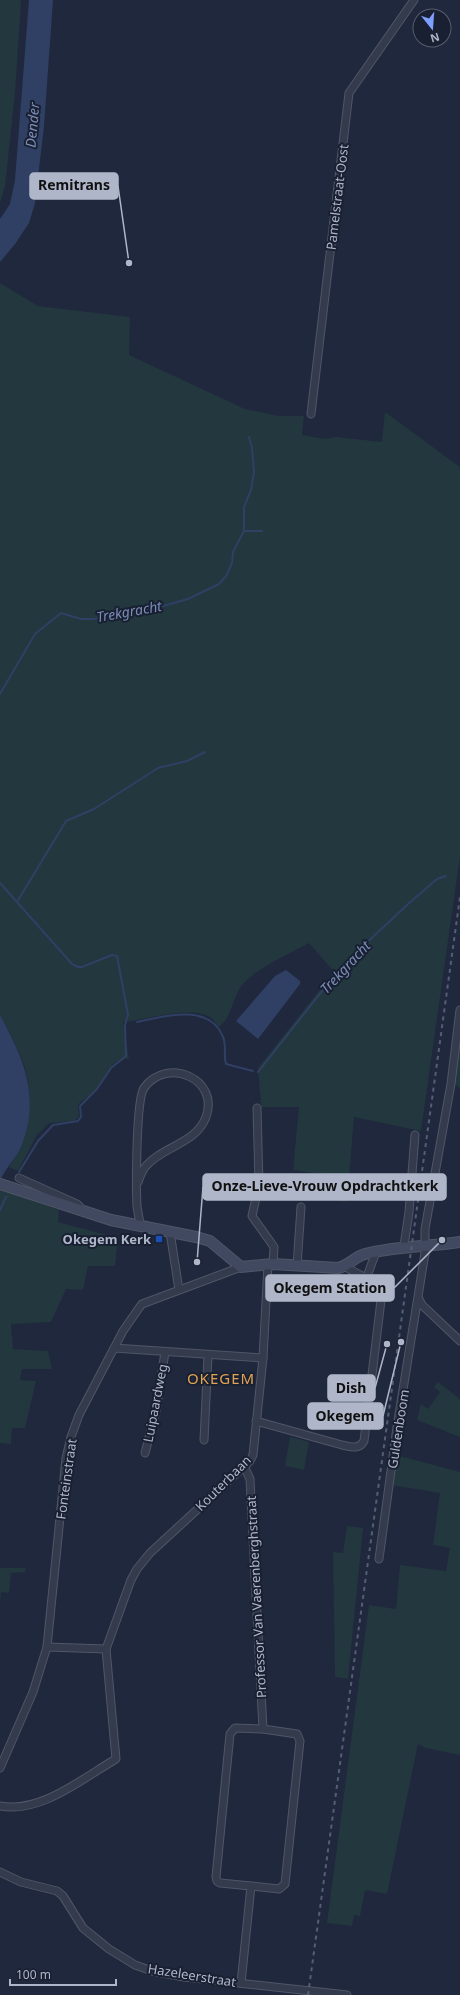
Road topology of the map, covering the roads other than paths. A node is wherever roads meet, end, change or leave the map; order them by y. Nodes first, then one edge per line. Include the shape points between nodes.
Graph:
1 (414, 0) edge
2 (311, 414) dead end
3 (460, 1010) edge
4 (258, 1108) dead end
5 (415, 1135) dead end
6 (19, 1178) dead end
7 (138, 1182) junction
8 (3, 1185) edge
9 (301, 1207) dead end
10 (85, 1212) junction
11 (136, 1226) junction
12 (170, 1232) junction
13 (460, 1242) edge
14 (404, 1246) junction
15 (425, 1246) junction
16 (376, 1252) junction
17 (270, 1264) junction
18 (298, 1266) junction
19 (242, 1267) junction
20 (346, 1267) junction
21 (366, 1279) junction
22 (179, 1290) junction
23 (419, 1299) junction
24 (460, 1341) edge
25 (114, 1348) junction
26 (164, 1352) junction
27 (208, 1356) junction
28 (263, 1358) junction
29 (256, 1421) junction
30 (204, 1440) dead end
31 (145, 1453) dead end
32 (244, 1466) junction
33 (379, 1559) dead end
34 (47, 1647) junction
35 (106, 1649) junction
36 (263, 1729) junction
37 (2, 1760) edge
38 (0, 1768) edge
39 (0, 1806) edge
40 (0, 1872) edge
41 (251, 1886) junction
42 (241, 1983) junction
43 (347, 1995) edge

1 - 2 street, Pamelstraat-Oost via 349,93
3 - 15 street, Guldenboom via 448,1097 432,1180
4 - 17 street, Kouterbaan via 259,1184 252,1216 274,1248
5 - 14 street
6 - 10 street via 77,1204
7 - 7 street via 145,1167 194,1134 206,1118 208,1101 205,1091 199,1082 186,1074 172,1072 159,1075 143,1090 138,1113
7 - 11 street
8 - 10 main road
9 - 18 street
10 - 11 main road
11 - 12 main road
12 - 19 main road via 210,1241
12 - 22 street
13 - 15 main road
14 - 15 main road
14 - 16 main road
15 - 23 street, Guldenboom
16 - 20 main road via 356,1258
16 - 21 street
17 - 18 main road
17 - 19 main road
17 - 28 street, Kouterbaan
18 - 20 main road
19 - 22 street, Fonteinstraat
20 - 21 street
21 - 29 street via 381,1288 382,1300 362,1444 354,1448
22 - 25 street, Fonteinstraat via 142,1304
23 - 24 street via 422,1305
23 - 33 street, Guldenboom via 397,1427
25 - 26 street
25 - 34 street, Fonteinstraat via 79,1416 66,1458
26 - 27 street
26 - 31 street, Luipaardweg via 156,1411
27 - 28 street
27 - 30 street
28 - 29 street, Kouterbaan
29 - 32 street, Kouterbaan via 253,1455
32 - 35 street, Kouterbaan via 150,1553 137,1569
32 - 36 street, Professor Van Vaerenberghstraat via 250,1479
34 - 35 street
34 - 37 street, Fonteinstraat via 33,1692
35 - 39 street, Kouterbaan via 116,1759 57,1795 18,1807
36 - 41 street via 235,1728 230,1734 216,1877 220,1883
36 - 41 street via 297,1734 300,1741 285,1884 279,1889
37 - 38 street, Fonteinstraat
40 - 42 street, Hazeleerstraat via 16,1881 57,1891 63,1896 83,1928 109,1949 135,1965 163,1973
41 - 42 street
42 - 43 street, Hazeleerstraat

